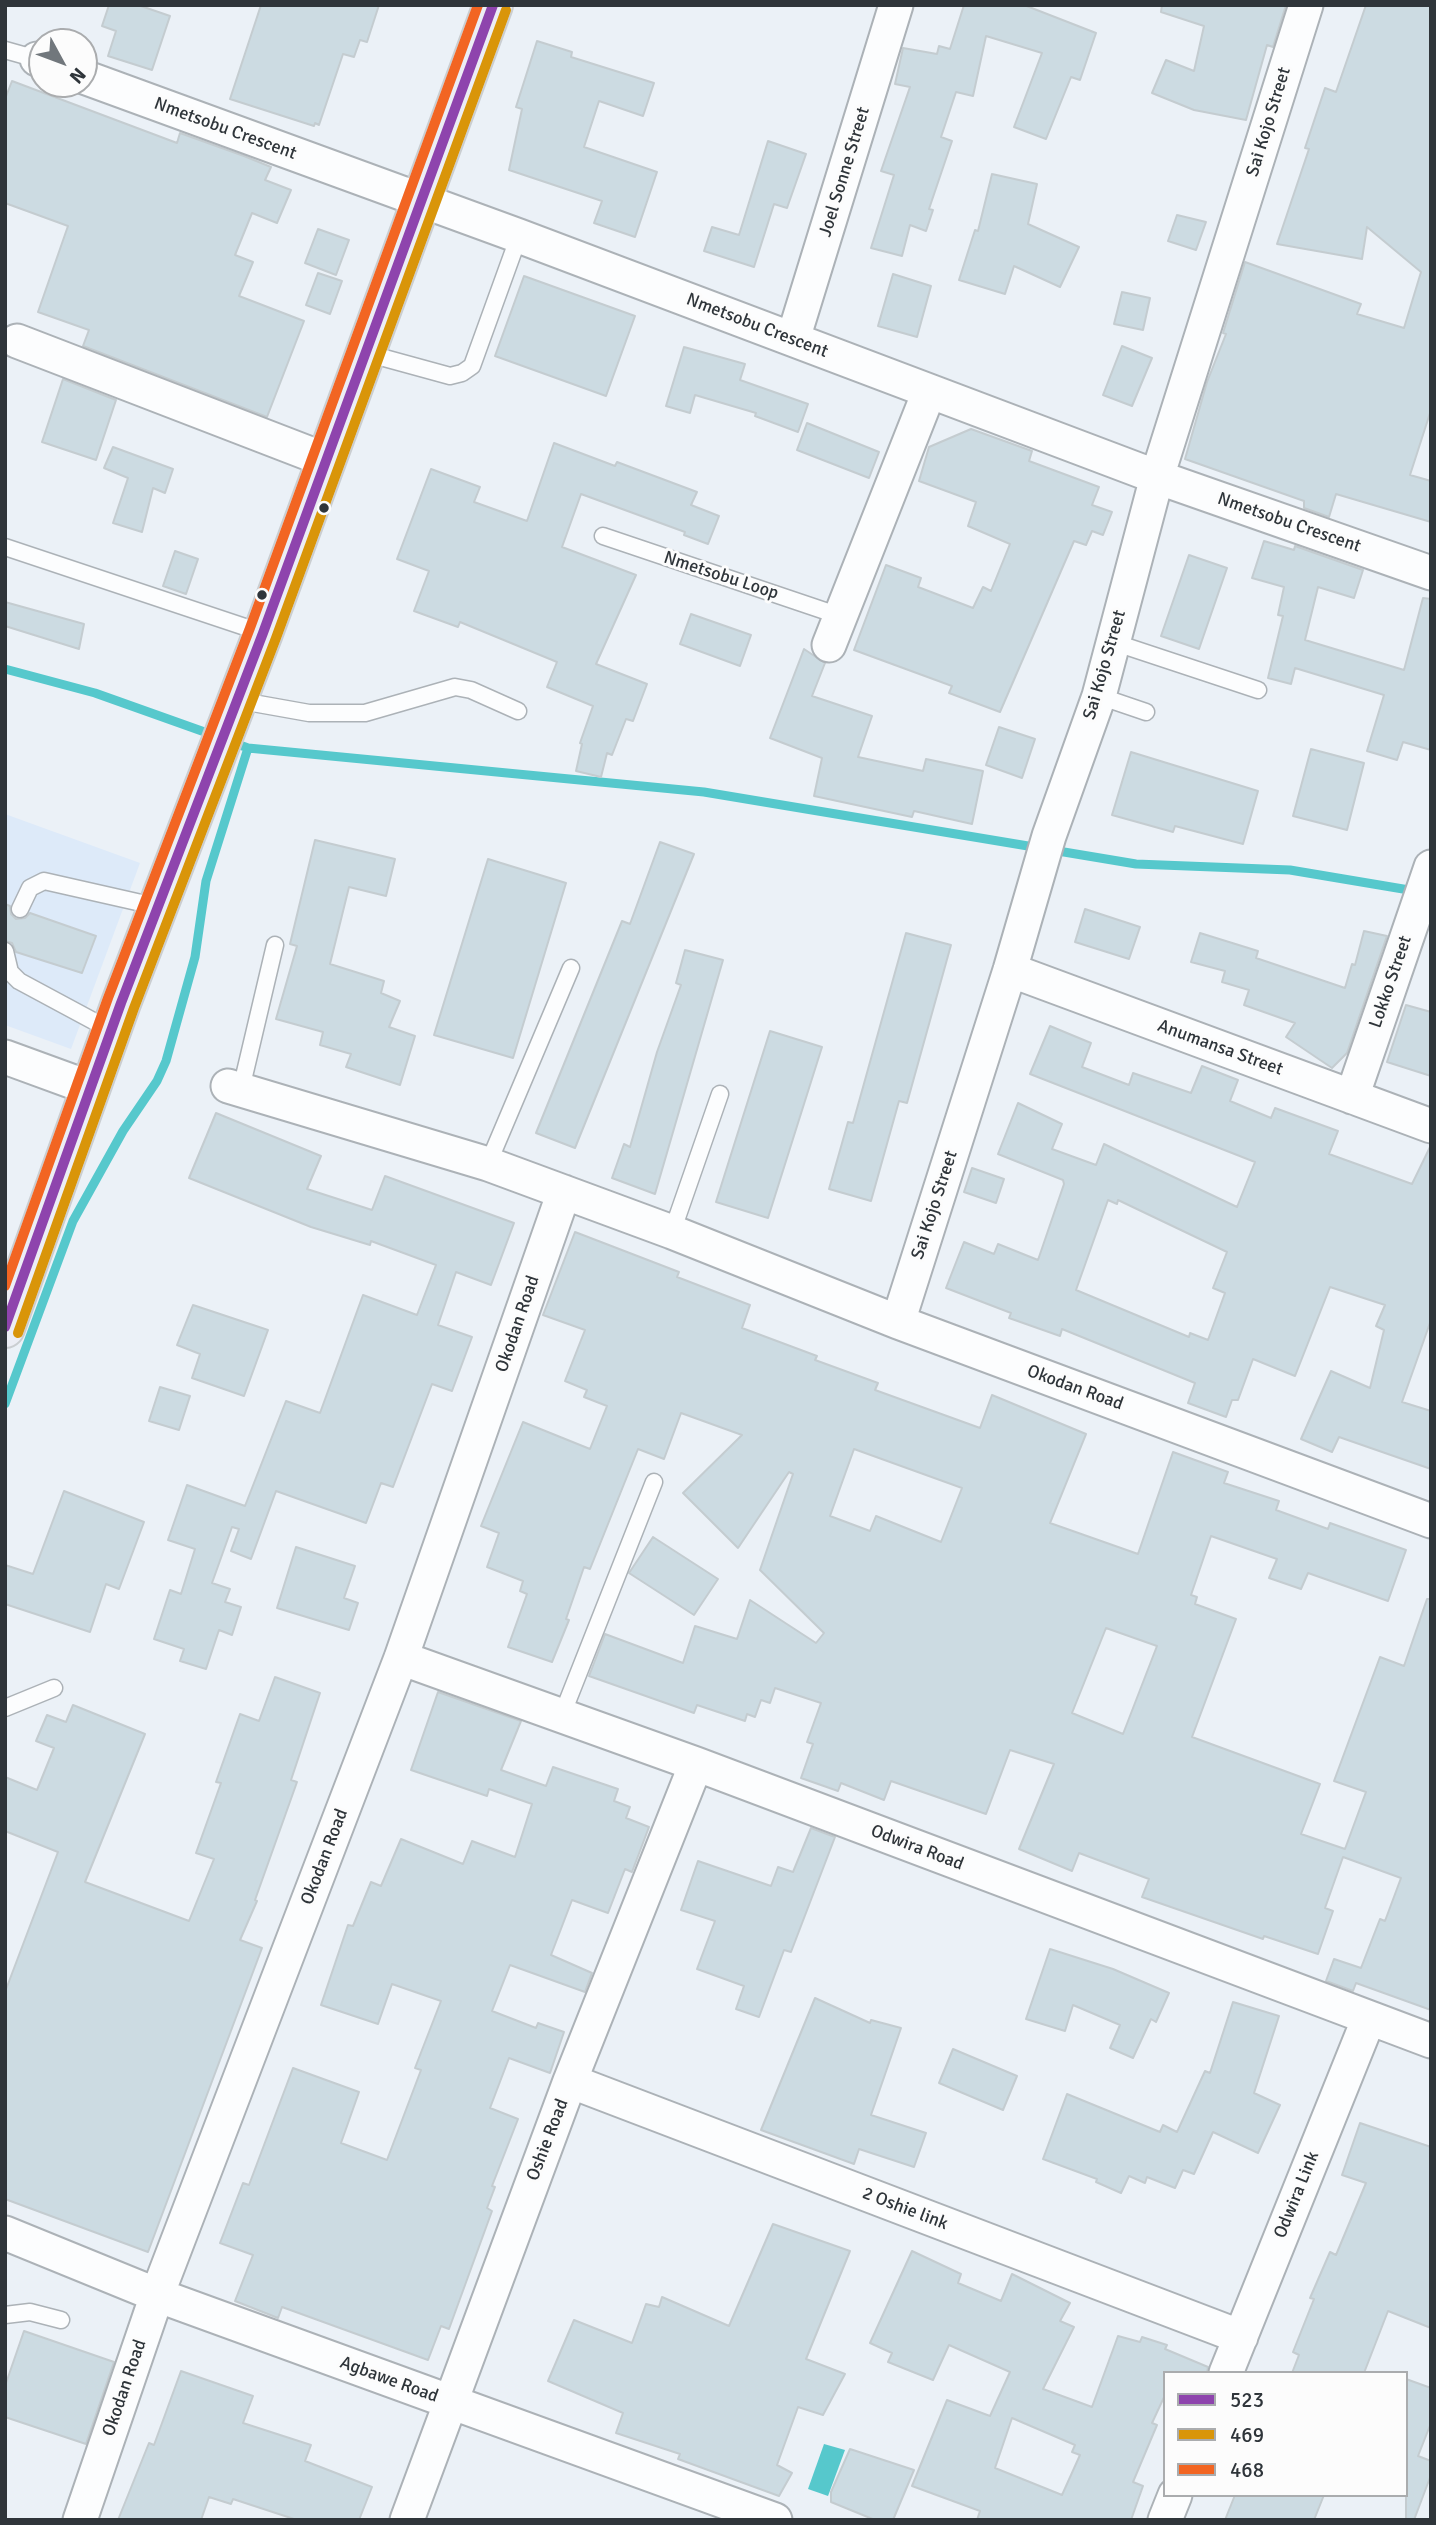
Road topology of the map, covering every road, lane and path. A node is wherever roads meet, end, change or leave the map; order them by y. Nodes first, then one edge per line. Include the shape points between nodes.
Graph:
1 (896, 5) edge
2 (1306, 5) edge
3 (489, 7) edge
4 (5, 50) edge
5 (28, 57) edge
6 (98, 82) edge
7 (419, 200) junction
8 (519, 236) junction
9 (793, 339) junction
10 (17, 341) dead end
11 (366, 353) junction
12 (929, 392) junction
13 (326, 460) junction
14 (1157, 477) junction
15 (603, 536) dead end
16 (5, 547) edge
17 (1431, 573) edge
18 (835, 630) joint
19 (263, 633) junction
20 (1113, 642) junction
21 (1258, 690) dead end
22 (1099, 696) junction
23 (233, 709) junction
24 (518, 711) dead end
25 (1146, 712) dead end
26 (1429, 874) edge
27 (159, 907) junction
28 (20, 909) dead end
29 (275, 945) dead end
30 (5, 951) edge
31 (571, 968) dead end
32 (1010, 970) junction
33 (112, 1031) junction
34 (5, 1057) edge
35 (234, 1087) joint
36 (90, 1088) junction
37 (720, 1094) dead end
38 (1352, 1097) junction
39 (1431, 1126) edge
40 (488, 1164) junction
41 (564, 1192) junction
42 (672, 1232) junction
43 (898, 1322) junction
44 (5, 1328) edge
45 (654, 1482) dead end
46 (1431, 1521) edge
47 (401, 1658) junction
48 (54, 1688) dead end
49 (5, 1708) edge
50 (562, 1716) junction
51 (696, 1764) junction
52 (1369, 2018) junction
53 (1431, 2041) edge
54 (570, 2081) junction
55 (5, 2234) edge
56 (157, 2295) junction
57 (5, 2315) edge
58 (61, 2320) dead end
59 (1241, 2337) junction
60 (1227, 2371) edge
61 (449, 2402) junction
62 (1174, 2497) edge
63 (80, 2520) edge
64 (407, 2520) edge
65 (775, 2520) edge
66 (1165, 2520) edge

1 - 9 street, Joel Sonne Street
2 - 14 street, Sai Kojo Street
3 - 7 main road
4 - 5 lane
6 - 7 street, Nmetsobu Crescent
7 - 8 street, Nmetsobu Crescent
7 - 11 main road
8 - 9 street, Nmetsobu Crescent
8 - 11 lane via 472,366 450,376
9 - 12 street, Nmetsobu Crescent
10 - 13 street
11 - 13 main road
12 - 14 street, Nmetsobu Crescent
12 - 18 street, Nmetsobu Loop
13 - 19 main road
14 - 17 street, Nmetsobu Crescent
14 - 20 street, Sai Kojo Street
15 - 18 lane, Nmetsobu Loop
16 - 19 lane
19 - 23 main road
20 - 21 lane
20 - 22 street, Sai Kojo Street
22 - 25 lane
22 - 32 street, Sai Kojo Street via 1049,836
23 - 24 lane via 365,713 456,687
23 - 27 main road
26 - 38 street, Lokko Street
27 - 28 lane via 44,881 30,888
27 - 33 main road
29 - 35 lane
30 - 33 lane via 10,972 19,981
31 - 40 lane
32 - 38 street, Anumansa Street
32 - 43 street, Sai Kojo Street
33 - 36 main road
34 - 36 street
35 - 40 street, Okodan Road
36 - 44 main road
37 - 42 lane
38 - 39 street, Anumansa Street
40 - 41 street, Okodan Road
41 - 42 street, Okodan Road
41 - 47 street, Okodan Road
42 - 43 street, Okodan Road
43 - 46 street, Okodan Road
45 - 50 lane
47 - 50 street, Odwira Road
47 - 56 street, Okodan Road
48 - 49 lane
50 - 51 street, Odwira Road
51 - 52 street, Odwira Road
51 - 54 street, Oshie Road
52 - 53 street, Odwira Road
52 - 59 street, Odwira Link
54 - 59 street, 2 Oshie link
54 - 61 street, Oshie Road
55 - 56 street, Agbawe Road
56 - 61 street, Agbawe Road
56 - 63 street, Okodan Road
57 - 58 lane via 30,2312
59 - 60 street, Odwira Link
61 - 64 street, Oshie Road
61 - 65 street, Agbawe Road
62 - 66 street

